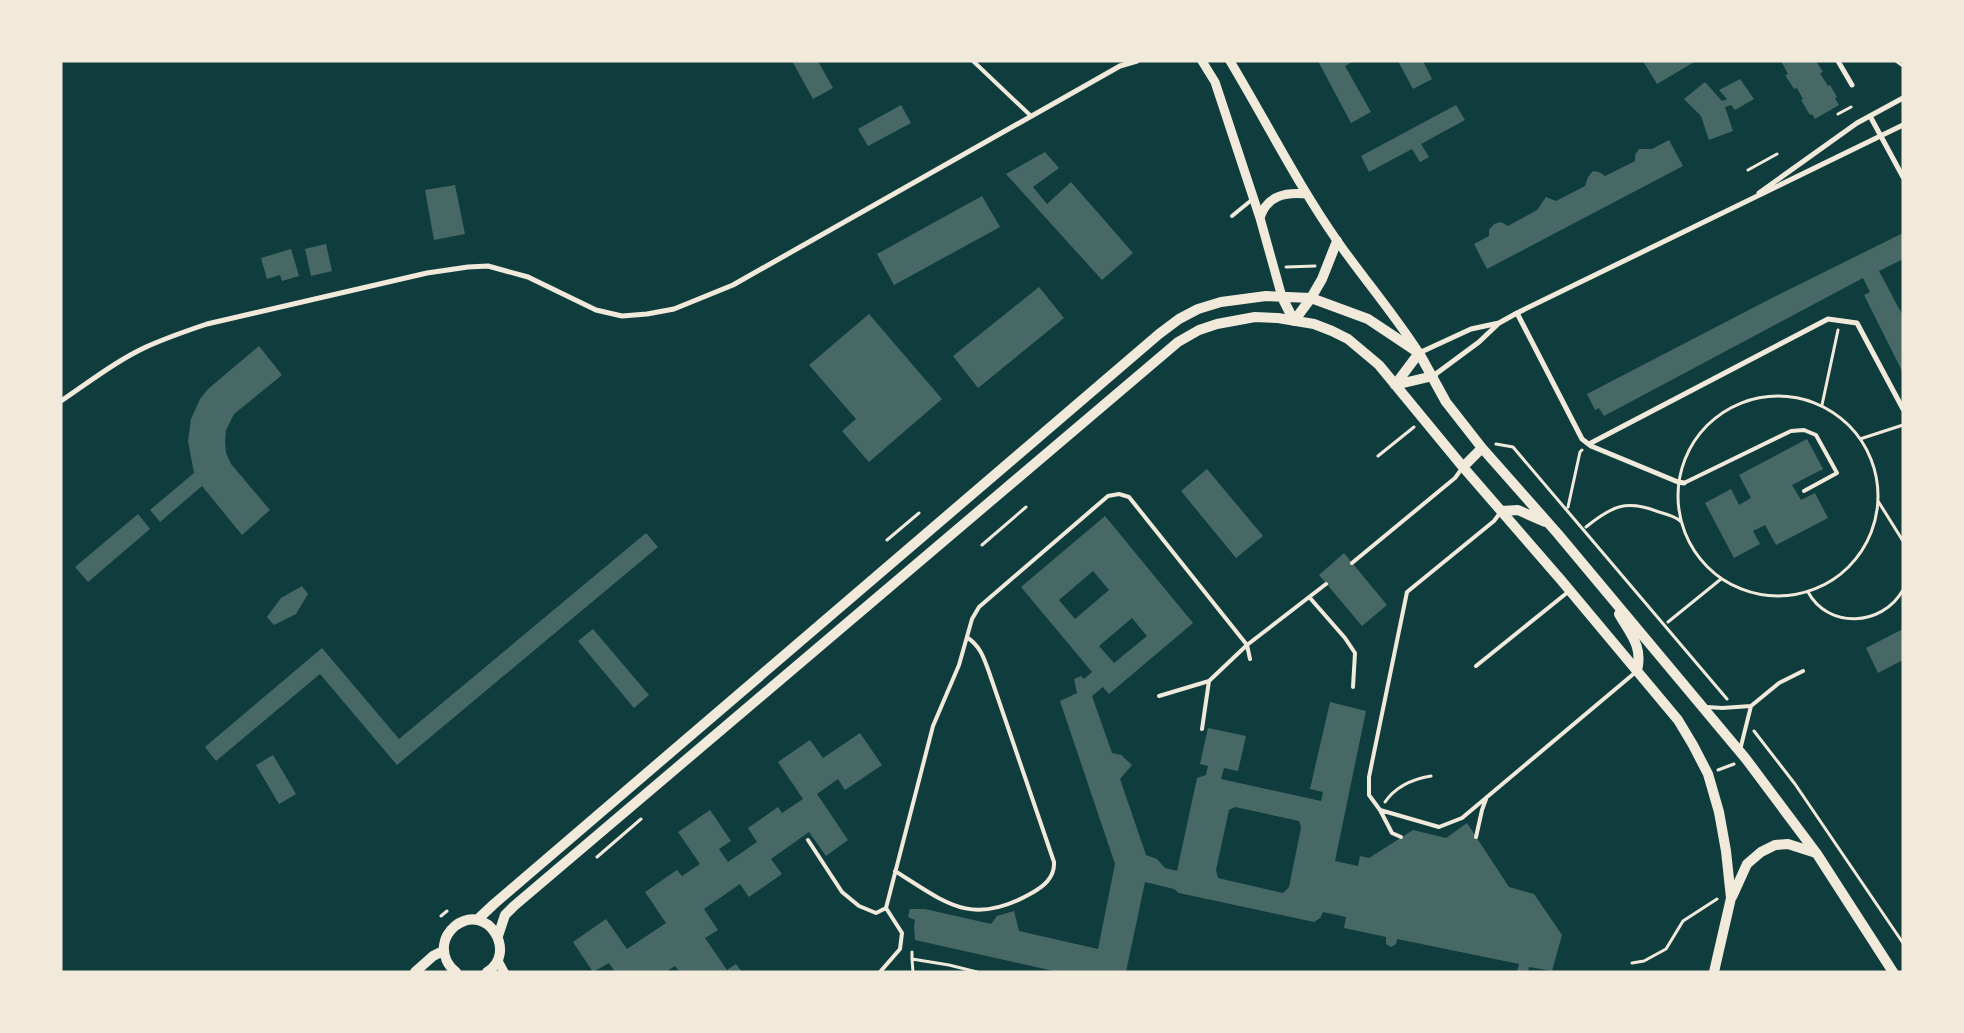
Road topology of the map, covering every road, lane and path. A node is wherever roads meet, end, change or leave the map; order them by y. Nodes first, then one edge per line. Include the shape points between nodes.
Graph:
1 (973, 61) edge
2 (1126, 61) edge
3 (1137, 61) edge
4 (1202, 61) edge
5 (1230, 61) edge
6 (1838, 61) edge
7 (1896, 61) edge
8 (1120, 66) junction
9 (1903, 66) edge
10 (1852, 85) dead end
11 (1903, 98) edge
12 (1851, 107) dead end
13 (1838, 114) dead end
14 (1031, 116) junction
15 (1870, 116) junction
16 (1903, 125) edge
17 (1880, 136) junction
18 (1777, 154) dead end
19 (1748, 170) dead end
20 (1903, 177) edge
21 (1307, 194) junction
22 (1254, 198) junction
23 (1746, 202) junction
24 (1232, 216) dead end
25 (1260, 218) junction
26 (1337, 241) junction
27 (1317, 265) dead end
28 (1285, 267) dead end
29 (1282, 297) junction
30 (1312, 298) junction
31 (1517, 313) junction
32 (1294, 320) junction
33 (1840, 321) junction
34 (1499, 323) junction
35 (1419, 353) junction
36 (1433, 376) junction
37 (1395, 385) junction
38 (61, 401) edge
39 (1822, 405) junction
40 (1903, 410) edge
41 (1903, 425) edge
42 (1414, 427) dead end
43 (1860, 439) junction
44 (1589, 444) junction
45 (1482, 448) junction
46 (1378, 456) dead end
47 (1463, 467) junction
48 (1678, 482) junction
49 (1684, 483) joint
50 (1804, 490) dead end
51 (1878, 501) junction
52 (1026, 507) dead end
53 (1568, 507) dead end
54 (1501, 511) junction
55 (919, 514) dead end
56 (1681, 522) junction
57 (1549, 523) junction
58 (1586, 527) dead end
59 (887, 540) dead end
60 (1903, 541) edge
61 (982, 545) dead end
62 (1352, 563) dead end
63 (1721, 579) junction
64 (1326, 584) dead end
65 (1602, 585) junction
66 (1570, 590) junction
67 (1903, 590) edge
68 (1808, 592) junction
69 (1310, 598) junction
70 (1668, 622) dead end
71 (968, 638) junction
72 (1247, 645) junction
73 (1250, 659) dead end
74 (1476, 666) dead end
75 (1637, 671) junction
76 (1803, 671) dead end
77 (1209, 681) junction
78 (1353, 687) dead end
79 (1159, 696) dead end
80 (1751, 706) junction
81 (1703, 707) junction
82 (1734, 707) junction
83 (1748, 723) junction
84 (1202, 729) dead end
85 (1739, 751) junction
86 (1739, 762) dead end
87 (1715, 772) dead end
88 (1431, 776) dead end
89 (1487, 798) junction
90 (1380, 810) junction
91 (641, 819) dead end
92 (1401, 837) dead end
93 (1476, 837) dead end
94 (808, 840) dead end
95 (1817, 854) junction
96 (597, 857) dead end
97 (895, 872) junction
98 (1732, 898) junction
99 (1718, 899) dead end
100 (886, 908) junction
101 (447, 911) dead end
102 (441, 916) dead end
103 (478, 919) junction
104 (498, 936) junction
105 (1903, 943) edge
106 (443, 951) junction
107 (912, 952) dead end
108 (912, 959) junction
109 (498, 961) junction
110 (1632, 963) dead end
111 (415, 972) edge
112 (456, 972) edge
113 (487, 972) edge
114 (504, 972) edge
115 (880, 972) edge
116 (913, 972) edge
117 (977, 972) edge
118 (1714, 972) edge
119 (1893, 972) edge

1 - 14 lane
2 - 8 street
3 - 8 street
4 - 22 street via 1215,82
5 - 21 street
6 - 10 street
7 - 9 path
8 - 14 street
11 - 15 street
12 - 13 path
14 - 38 street via 733,284 674,309 622,316 596,310 528,277 488,266 427,272 176,334 119,362
15 - 17 street
15 - 23 street
16 - 17 street
17 - 20 street
17 - 23 street
18 - 19 path
21 - 25 street via 1280,194 1270,201
21 - 26 street
22 - 24 lane
22 - 25 street
23 - 31 street
25 - 29 street
26 - 30 main road
26 - 35 street
27 - 28 path
29 - 30 main road
29 - 32 main road
29 - 103 main road via 1221,302 1198,309 1159,334
30 - 32 main road
30 - 35 main road via 1368,319
31 - 34 street
31 - 44 street via 1577,431
32 - 37 main road via 1314,324 1348,339 1379,365
32 - 104 main road via 1273,317 1237,320 1199,330 1178,342 514,906 505,915
33 - 39 path
33 - 40 street via 1857,323
33 - 44 street via 1828,319
34 - 35 street via 1471,329
34 - 36 street
35 - 36 main road
35 - 37 main road
36 - 37 main road
36 - 45 main road via 1446,402
37 - 47 main road
39 - 43 path via 1846,422
39 - 48 path via 1788,396 1764,396 1743,401 1724,411 1707,424 1692,444
41 - 43 path
42 - 46 path
43 - 51 path via 1876,477
44 - 48 street
44 - 53 path via 1580,452
45 - 47 main road
45 - 57 main road
45 - 82 path via 1491,444 1513,447
47 - 54 main road
47 - 62 lane
48 - 49 street
48 - 56 path
49 - 50 lane via 1791,431 1804,430 1816,435 1837,473
51 - 60 path
51 - 68 path via 1871,534 1857,557 1837,577
52 - 61 path
54 - 57 main road via 1518,510
54 - 66 main road
54 - 90 lane via 1494,521 1407,592 1369,777 1369,795
55 - 59 path
56 - 58 path via 1653,509 1627,504 1601,514
56 - 63 path via 1691,546
57 - 65 main road
63 - 68 path via 1737,588 1774,596
63 - 70 path
64 - 69 lane
65 - 75 main road via 1637,645 1640,657
65 - 81 main road
66 - 74 lane
66 - 75 main road
67 - 68 path via 1889,607 1860,618 1842,618 1827,613 1814,603
69 - 72 lane
69 - 78 lane via 1355,653
71 - 72 lane via 972,619 979,607 1108,496 1119,494 1129,497
71 - 97 lane via 932,726
71 - 97 lane via 981,651 987,665 1054,862 1054,871 1040,888 1017,901 987,910 964,909 939,899
72 - 73 lane
72 - 77 lane
75 - 89 lane
75 - 98 main road via 1678,720 1708,774 1719,812
76 - 80 lane via 1779,683
77 - 79 lane
77 - 84 lane
80 - 82 lane
80 - 83 lane
81 - 82 lane
81 - 85 main road
83 - 85 lane
83 - 105 path via 1795,784
85 - 95 main road
86 - 87 path
88 - 90 path via 1398,788
89 - 90 lane via 1462,818 1439,827
89 - 93 lane
90 - 92 lane via 1392,833
91 - 96 path
94 - 100 lane via 842,892 859,906 876,913
95 - 98 main road via 1788,844 1775,845 1761,852 1747,864
95 - 119 main road
97 - 100 lane
98 - 118 main road
99 - 110 path via 1683,921 1666,949 1644,961
100 - 115 lane via 902,933 900,949
101 - 102 path
103 - 104 main road
103 - 106 main road via 465,920 449,930
104 - 109 main road via 501,949
106 - 111 main road
106 - 112 main road
107 - 108 path
108 - 116 path
108 - 117 path
109 - 113 main road
109 - 114 street

